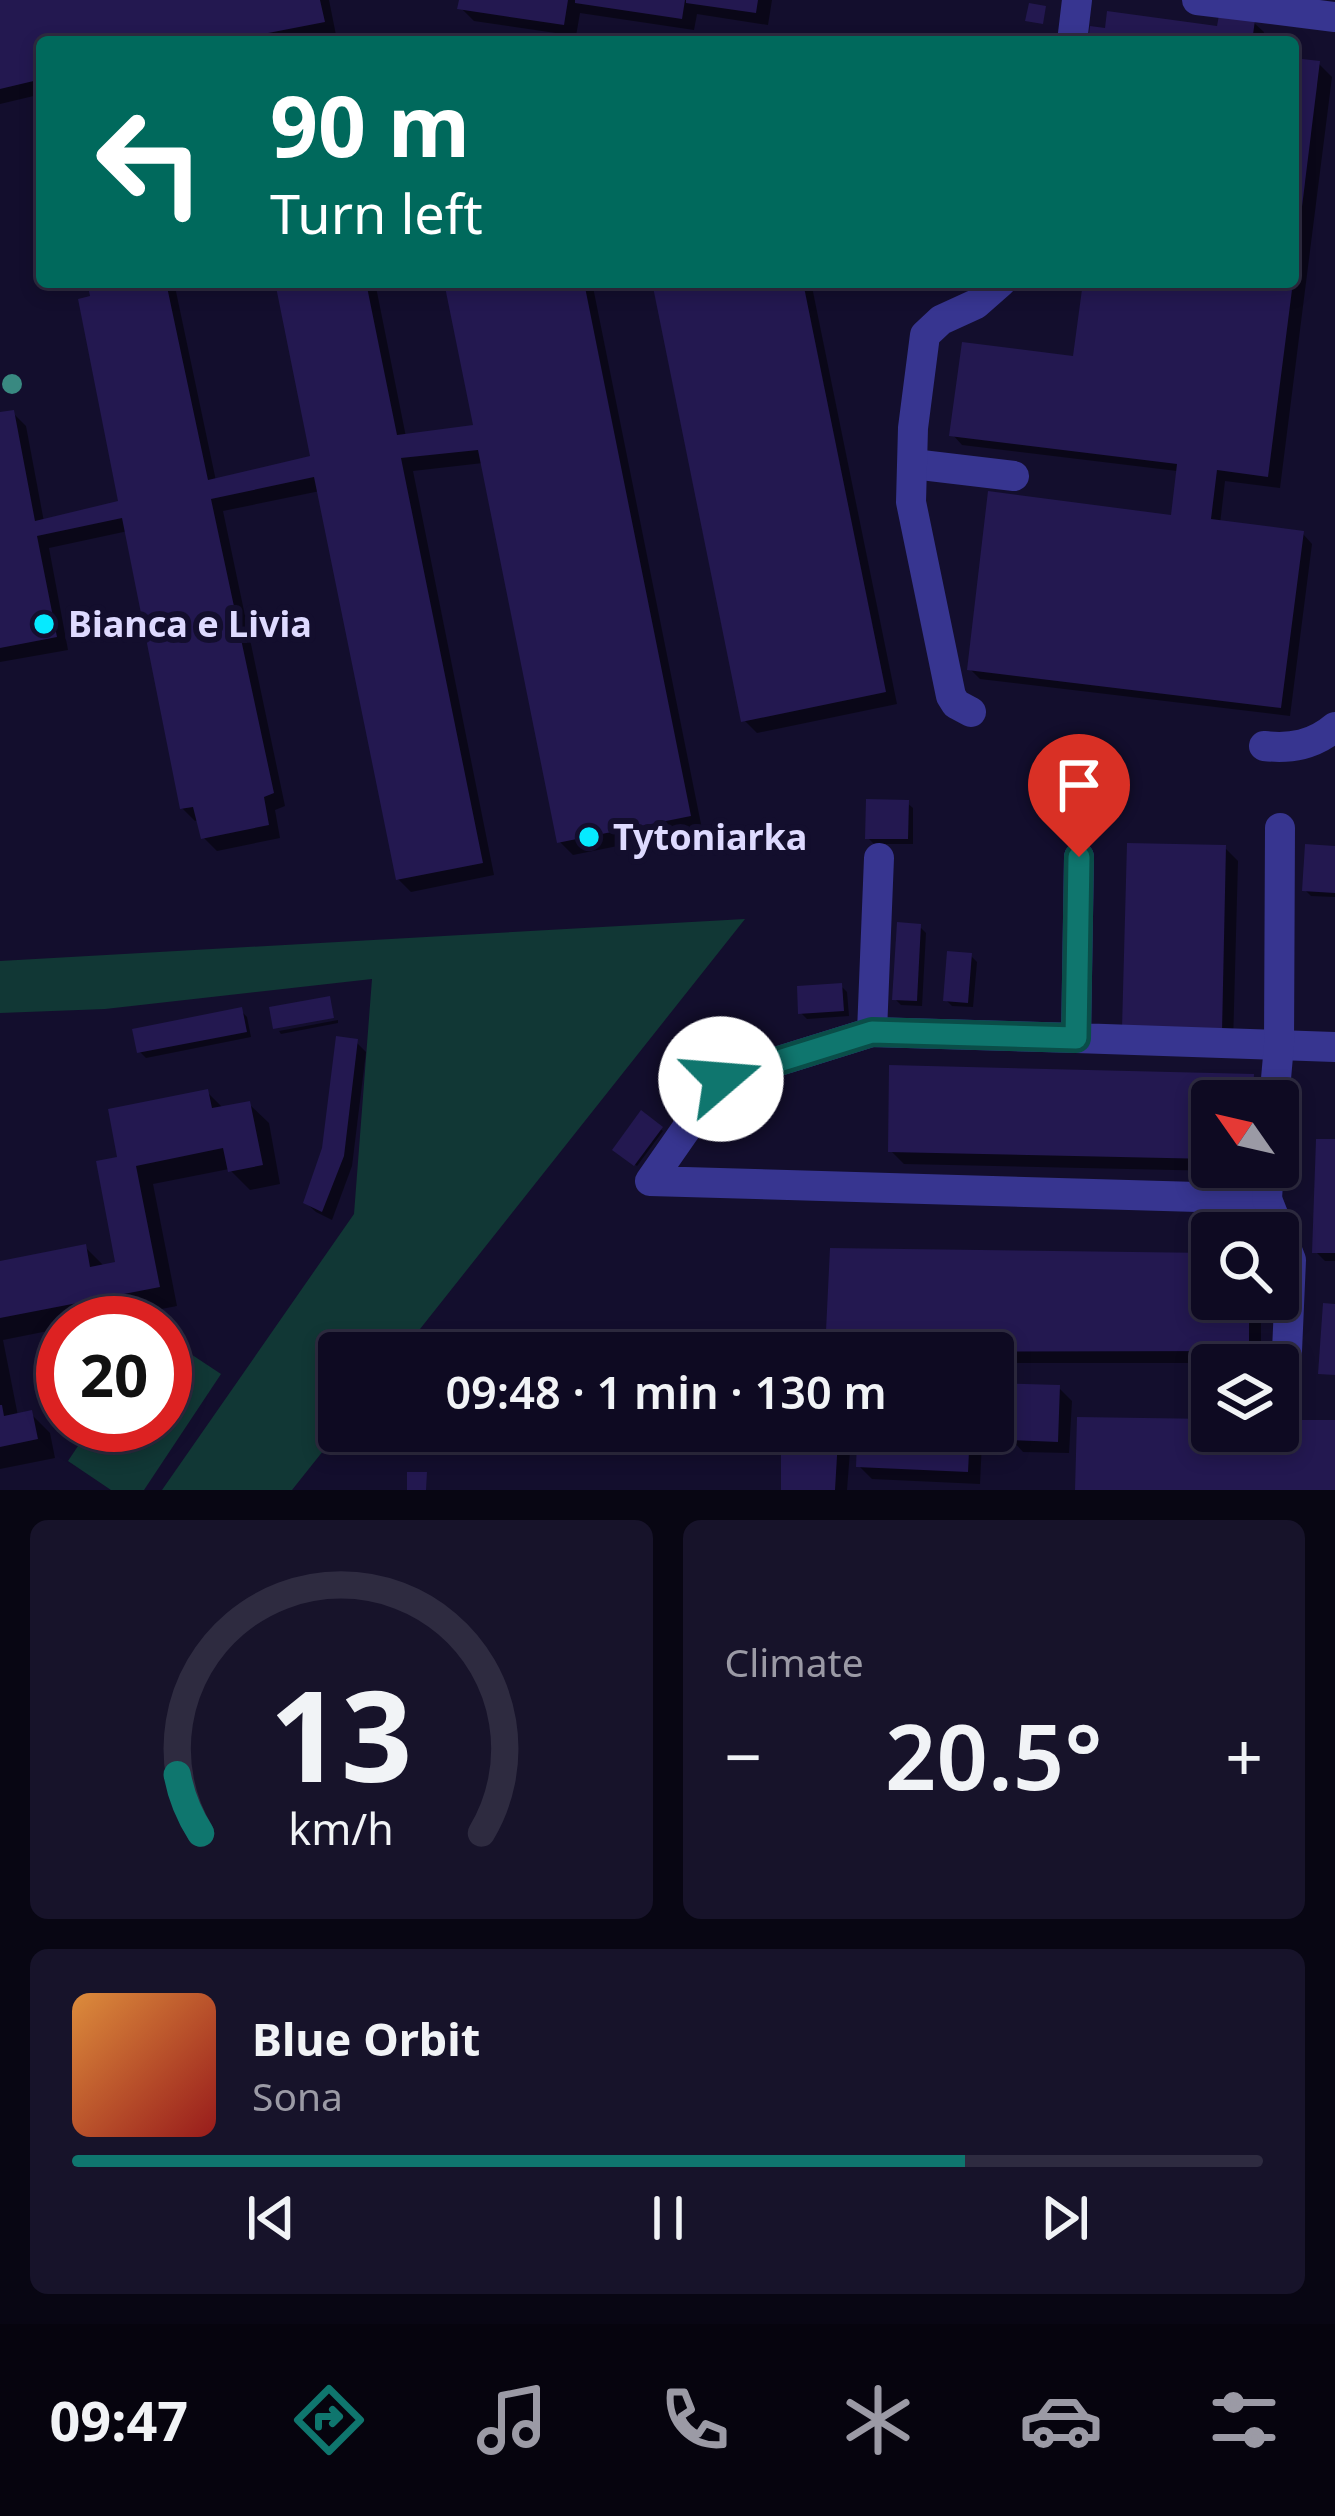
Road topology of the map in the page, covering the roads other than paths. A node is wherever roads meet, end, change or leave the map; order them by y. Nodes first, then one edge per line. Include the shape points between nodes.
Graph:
1 (1077, 0) edge
2 (1197, 0) edge
3 (1335, 17) edge
4 (1073, 36) edge
5 (994, 288) edge
6 (913, 464) junction
7 (1014, 476) dead end
8 (971, 712) dead end
9 (1335, 727) edge
10 (1264, 746) dead end
11 (1280, 828) dead end
12 (1079, 857) dead end
13 (879, 858) dead end
14 (872, 1032) junction
15 (1076, 1038) junction
16 (1279, 1045) junction
17 (1335, 1047) edge
18 (1276, 1080) edge
19 (1268, 1188) edge
20 (1267, 1199) junction
21 (1286, 1344) edge

1 - 4 lane
2 - 3 lane
5 - 6 lane via 925,335
6 - 7 lane
6 - 8 lane via 911,502 951,696
9 - 10 lane via 1306,744
11 - 16 lane
12 - 15 lane
13 - 14 lane
14 - 15 lane
14 - 20 lane via 721,1079 650,1181
15 - 16 lane
16 - 17 lane
16 - 18 lane
19 - 20 lane
20 - 21 lane via 1291,1260

